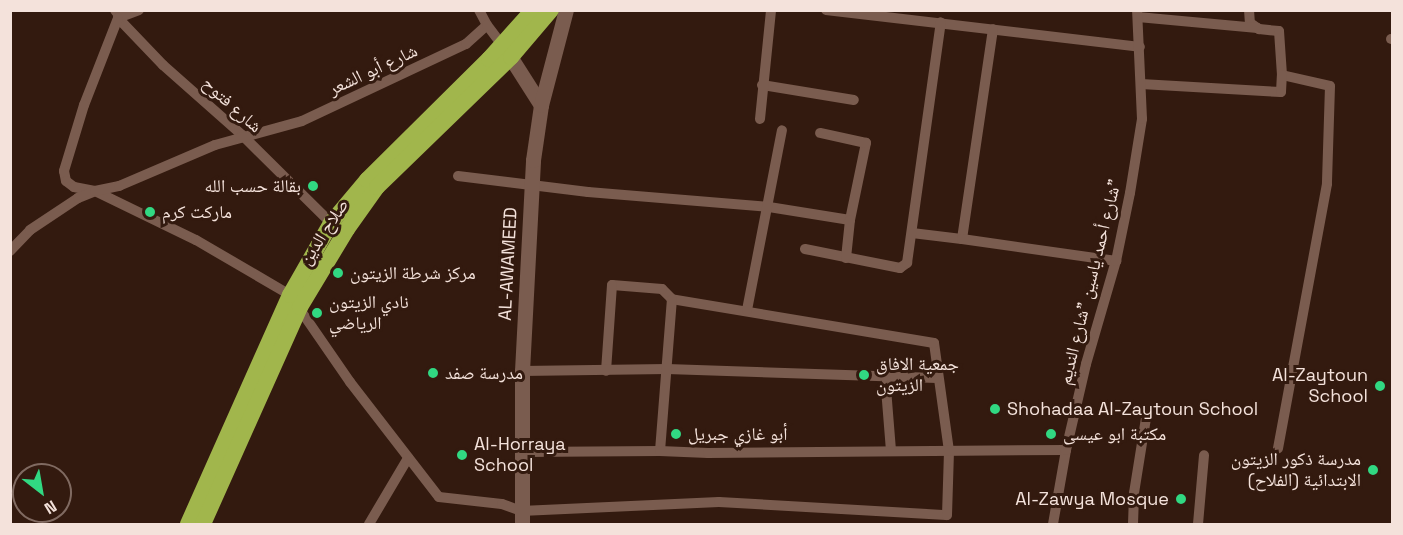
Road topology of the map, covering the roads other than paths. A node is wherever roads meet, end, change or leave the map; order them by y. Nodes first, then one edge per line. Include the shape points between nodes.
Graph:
1 (139, 10) edge
2 (479, 10) edge
3 (533, 10) edge
4 (551, 10) edge
5 (566, 10) edge
6 (771, 10) edge
7 (826, 10) edge
8 (1250, 10) edge
9 (117, 14) edge
10 (1138, 14) edge
11 (941, 22) junction
12 (487, 25) junction
13 (993, 29) junction
14 (1259, 29) junction
15 (1140, 47) junction
16 (506, 51) junction
17 (1282, 75) junction
18 (1141, 84) junction
19 (762, 85) junction
20 (854, 100) dead end
21 (541, 105) junction
22 (760, 119) dead end
23 (782, 130) dead end
24 (820, 133) dead end
25 (242, 135) junction
26 (458, 176) dead end
27 (533, 185) junction
28 (95, 191) junction
29 (769, 207) junction
30 (850, 220) junction
31 (332, 223) junction
32 (912, 233) junction
33 (962, 239) junction
34 (805, 249) dead end
35 (10, 251) edge
36 (846, 258) junction
37 (1116, 261) junction
38 (672, 298) junction
39 (295, 301) junction
40 (747, 310) junction
41 (667, 369) junction
42 (522, 371) junction
43 (606, 371) junction
44 (885, 376) junction
45 (937, 378) junction
46 (1146, 418) dead end
47 (1278, 448) dead end
48 (1066, 450) junction
49 (660, 451) junction
50 (949, 451) junction
51 (524, 452) junction
52 (891, 452) junction
53 (1204, 455) dead end
54 (408, 458) junction
55 (522, 518) edge
56 (188, 525) edge
57 (203, 525) edge
58 (369, 525) edge
59 (1053, 525) edge
60 (1132, 525) edge
61 (1198, 525) edge

1 - 9 street
2 - 12 street
3 - 16 highway, صلاح الدين
4 - 16 highway, صلاح الدين
5 - 21 main road, AL-AWAMEED
6 - 19 street
7 - 11 street
8 - 14 street via 1248,20
9 - 25 street, شارع فتوح via 163,65
9 - 28 street via 64,171 71,186
10 - 14 street
10 - 15 street, شارع أحمد ياسين "شارع النديم"
11 - 13 street
11 - 32 street
12 - 16 street
12 - 25 street, شارع أبو الشعر via 466,44 302,121
13 - 15 street
13 - 33 street
14 - 17 street via 1279,32
15 - 18 street, شارع أحمد ياسين "شارع النديم"
16 - 21 main road
16 - 31 highway, صلاح الدين via 367,180
16 - 39 highway, صلاح الدين via 377,187
17 - 18 street via 1281,92
17 - 47 street via 1330,86 1327,184
18 - 37 street, شارع أحمد ياسين "شارع النديم" via 1142,119
19 - 20 street
19 - 22 street
21 - 27 main road, AL-AWAMEED
23 - 29 street
24 - 30 street via 866,143
25 - 28 street, شارع أبو الشعر via 110,189
25 - 31 street, شارع فتوح
26 - 27 street
27 - 29 street
27 - 42 main road, AL-AWAMEED
28 - 35 street, شارع أبو الشعر via 30,230
28 - 39 street via 196,240
29 - 30 street
29 - 40 street
30 - 36 street
31 - 39 highway, صلاح الدين
32 - 33 street
32 - 36 street via 907,263 900,268
33 - 37 street
34 - 36 street
37 - 48 street, شارع أحمد ياسين "شارع النديم"
38 - 40 street
38 - 41 street
38 - 43 street via 662,289 612,285
39 - 54 street
39 - 56 highway, صلاح الدين
39 - 57 highway, صلاح الدين
40 - 45 street via 934,343
41 - 43 street
41 - 44 street
41 - 49 street
42 - 43 street
42 - 51 main road, AL-AWAMEED
44 - 45 street
44 - 52 street
45 - 50 street
46 - 60 street
48 - 50 street
48 - 59 street, شارع أحمد ياسين "شارع النديم"
49 - 51 street
49 - 52 street
50 - 52 street
50 - 55 street via 948,515 719,502
51 - 55 main road, AL-AWAMEED
53 - 61 street
54 - 55 street via 439,497 502,504
54 - 58 street

